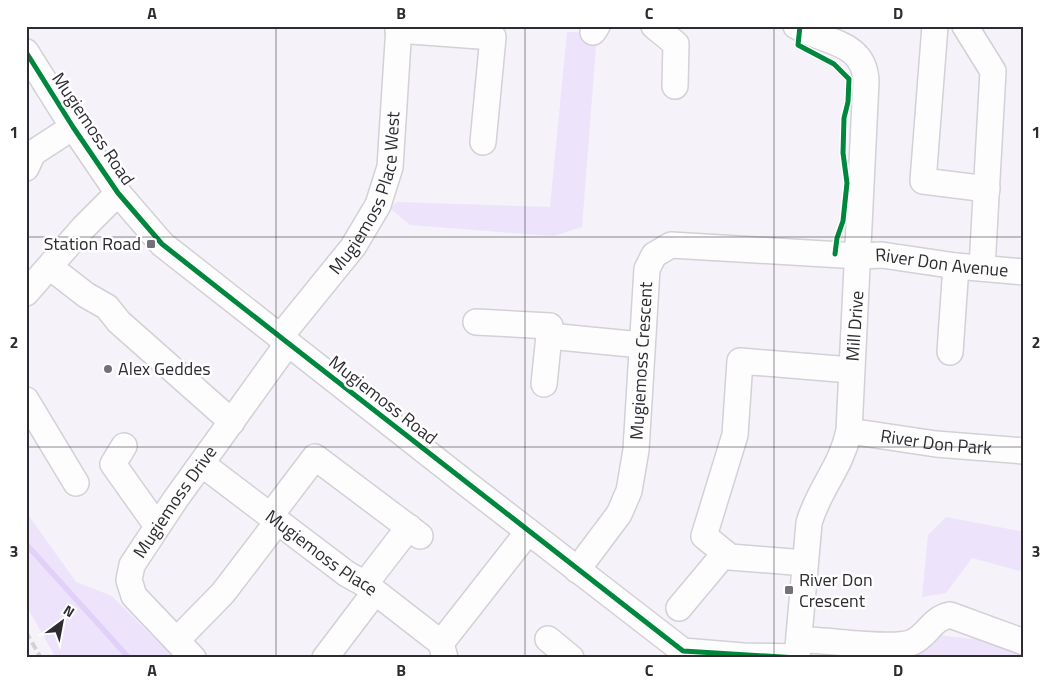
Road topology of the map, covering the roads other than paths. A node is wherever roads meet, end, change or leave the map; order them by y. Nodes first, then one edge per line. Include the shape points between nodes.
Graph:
1 (654, 26) edge
2 (796, 26) edge
3 (935, 26) edge
4 (965, 26) edge
5 (398, 28) edge
6 (26, 52) edge
7 (675, 86) dead end
8 (73, 127) junction
9 (483, 142) dead end
10 (26, 168) edge
11 (987, 189) junction
12 (118, 193) junction
13 (859, 256) junction
14 (956, 266) junction
15 (50, 267) junction
16 (982, 268) junction
17 (1024, 272) edge
18 (26, 293) edge
19 (476, 322) dead end
20 (549, 336) junction
21 (284, 340) junction
22 (642, 345) junction
23 (950, 352) dead end
24 (851, 370) junction
25 (544, 384) dead end
26 (26, 400) edge
27 (232, 422) junction
28 (849, 431) junction
29 (124, 446) dead end
30 (1024, 450) edge
31 (202, 464) junction
32 (76, 483) dead end
33 (275, 518) junction
34 (157, 526) junction
35 (528, 532) junction
36 (725, 553) junction
37 (805, 563) junction
38 (577, 570) junction
39 (370, 588) junction
40 (679, 608) dead end
41 (1024, 642) edge
42 (185, 649) edge
43 (443, 650) edge
44 (798, 652) edge
45 (682, 654) edge
46 (325, 658) edge

1 - 7 street via 676,44
2 - 13 street, Mill Drive via 850,50 862,60 866,70
3 - 11 street via 923,181
4 - 11 street via 993,71
5 - 9 street via 493,37
5 - 21 street, Mugiemoss Place West via 390,167 378,205 352,247
6 - 8 street, Mugiemoss Road
8 - 10 street via 33,153
8 - 12 street, Mugiemoss Road
11 - 16 street
12 - 15 street
12 - 21 street, Mugiemoss Road via 162,244
13 - 14 street, River Don Avenue via 882,255
13 - 22 street, Mugiemoss Crescent via 671,245 654,256 646,269
13 - 24 street, Mill Drive
14 - 16 street, River Don Avenue
14 - 23 street
15 - 18 street
15 - 27 street via 107,307 119,322
16 - 17 street, River Don Avenue
19 - 20 street via 550,326
20 - 22 street
20 - 25 street
21 - 27 street, Mugiemoss Drive
21 - 35 street, Mugiemoss Road
22 - 38 street, Mugiemoss Crescent via 636,450 629,491 620,514
24 - 28 street, Mill Drive
24 - 36 street via 740,361 735,435 704,536
26 - 32 street
27 - 31 street, Mugiemoss Drive
28 - 30 street, River Don Park via 936,444
28 - 37 street, Mill Drive via 844,452 815,504 809,523
29 - 34 street via 113,464
31 - 33 street, Mugiemoss Place
31 - 34 street, Mugiemoss Drive
33 - 39 street, Mugiemoss Place
33 - 39 street via 316,457 414,532
33 - 42 street
34 - 42 street, Mugiemoss Drive via 132,565 130,586 134,596
35 - 38 street, Mugiemoss Road
35 - 43 street, Mugiemoss Place
36 - 37 street via 730,558
36 - 40 street
37 - 44 street, Mill Drive
38 - 45 street, Mugiemoss Road
39 - 43 street, Mugiemoss Place
39 - 46 street
41 - 44 street via 950,615 939,618 914,642
44 - 45 street, Mugiemoss Road via 744,656

